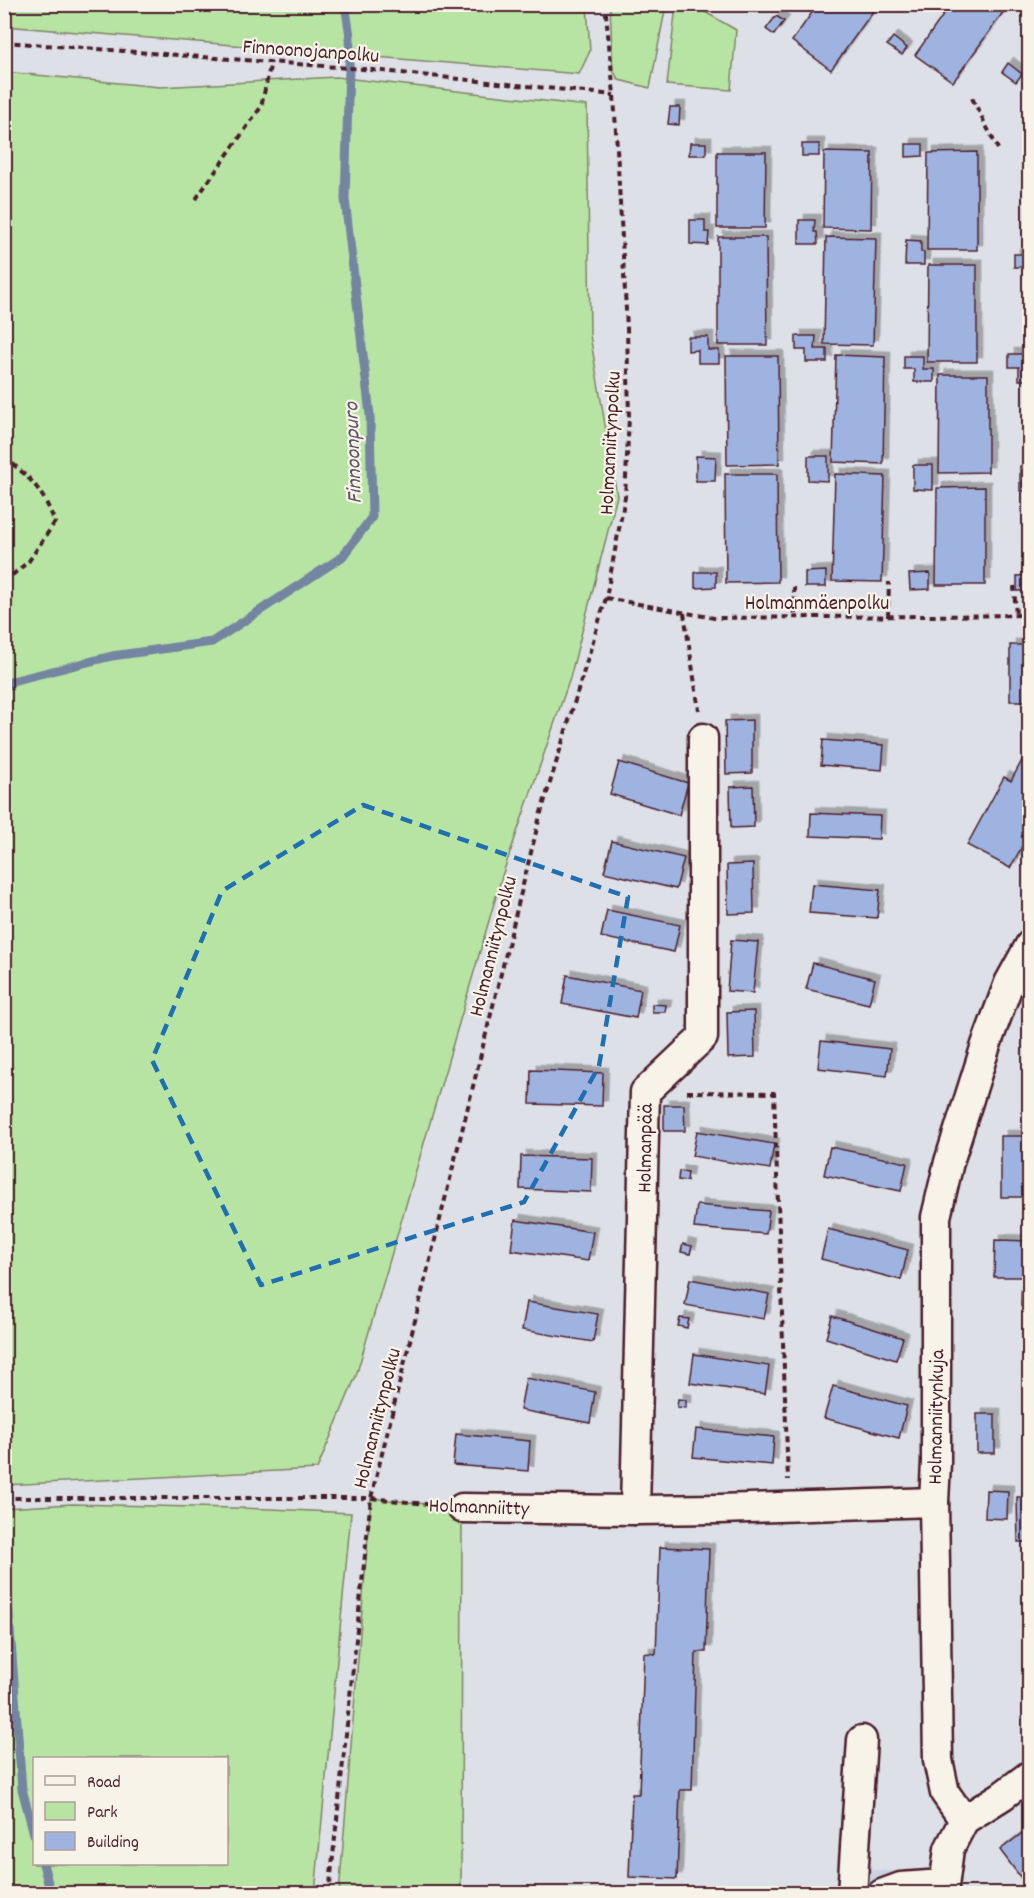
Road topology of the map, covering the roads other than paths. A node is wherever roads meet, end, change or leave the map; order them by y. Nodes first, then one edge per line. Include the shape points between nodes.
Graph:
1 (703, 738) road end
2 (1029, 945) edge
3 (934, 1502) junction
4 (462, 1508) road end
5 (635, 1510) junction
6 (862, 1740) dead end
7 (1029, 1775) edge
8 (964, 1820) junction
9 (943, 1889) edge
10 (894, 1891) edge
11 (852, 1893) edge

1 - 5 street, Holmanpää via 703,1037 645,1092
2 - 3 street, Holmanniitynkuja via 1009,983 986,1045 936,1217
3 - 5 street, Holmanniitty
3 - 8 street, Holmanniitynkuja via 938,1760 945,1793
4 - 5 street, Holmanniitty
6 - 11 street
7 - 8 street
8 - 9 street via 949,1849
9 - 10 street

